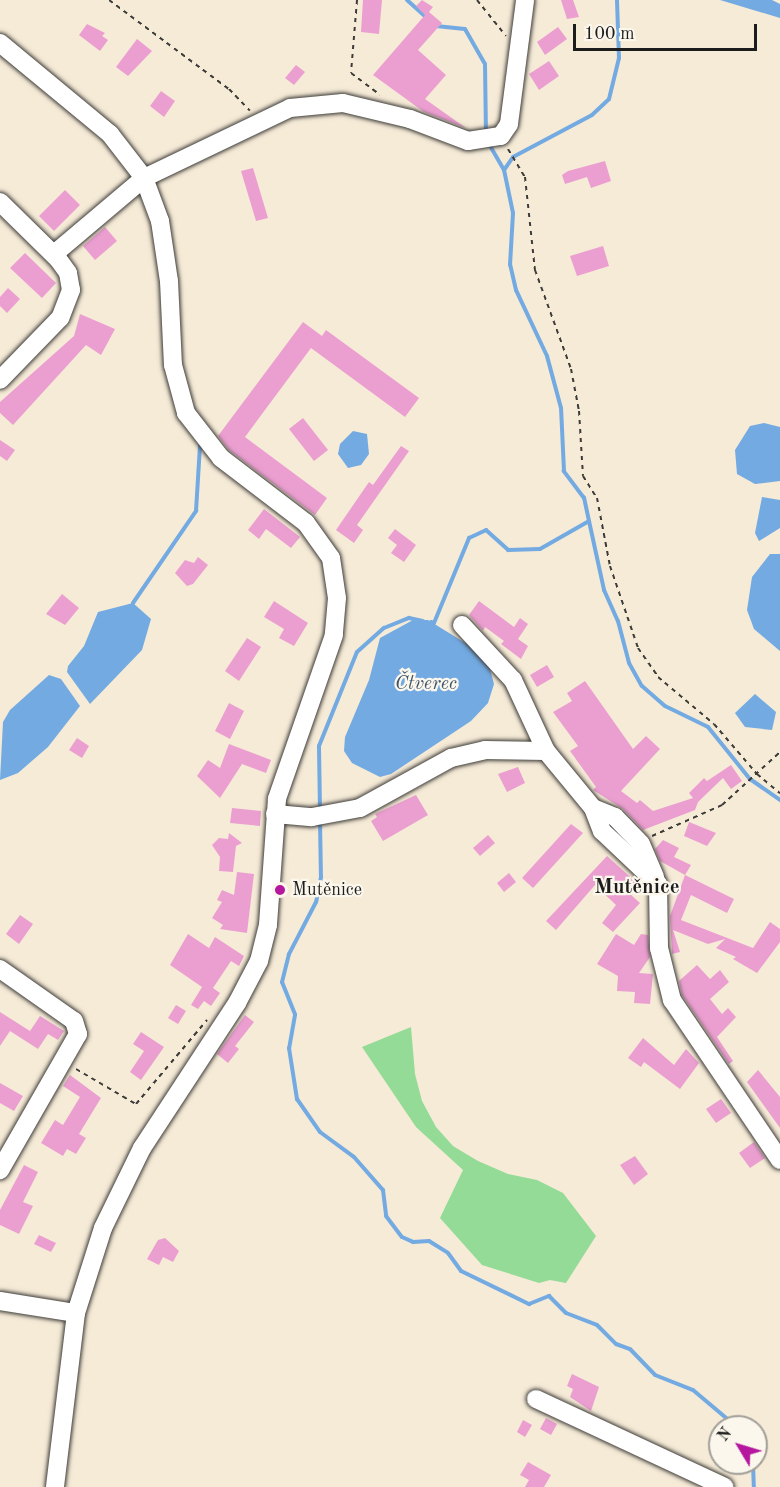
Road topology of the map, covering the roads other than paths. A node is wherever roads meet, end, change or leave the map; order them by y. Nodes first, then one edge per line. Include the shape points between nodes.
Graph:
1 (525, 0) edge
2 (0, 43) edge
3 (144, 178) junction
4 (0, 202) edge
5 (54, 254) junction
6 (0, 380) edge
7 (462, 625) dead end
8 (546, 751) junction
9 (593, 808) junction
10 (275, 814) junction
11 (658, 884) junction
12 (0, 969) edge
13 (780, 1160) edge
14 (0, 1170) edge
15 (0, 1301) edge
16 (76, 1313) junction
17 (536, 1399) dead end
18 (55, 1487) edge
19 (725, 1487) edge

1 - 3 street via 509,124 501,136 468,141 410,119 343,104 290,108
2 - 3 street via 110,134
3 - 5 street
3 - 10 street via 159,221 169,281 173,365 186,413 221,458 306,523 331,558 337,598 334,636 286,764
4 - 5 street
5 - 6 street via 70,281 68,306
7 - 8 street via 513,681
8 - 9 street
8 - 10 street via 485,750 451,758 360,808 320,816
9 - 11 street via 602,831
9 - 11 street via 615,818 641,843
10 - 16 street via 268,926 260,961 121,1187
11 - 13 street via 659,948 672,1000
12 - 14 street via 74,1021 78,1034
15 - 16 street
16 - 18 street
17 - 19 street

